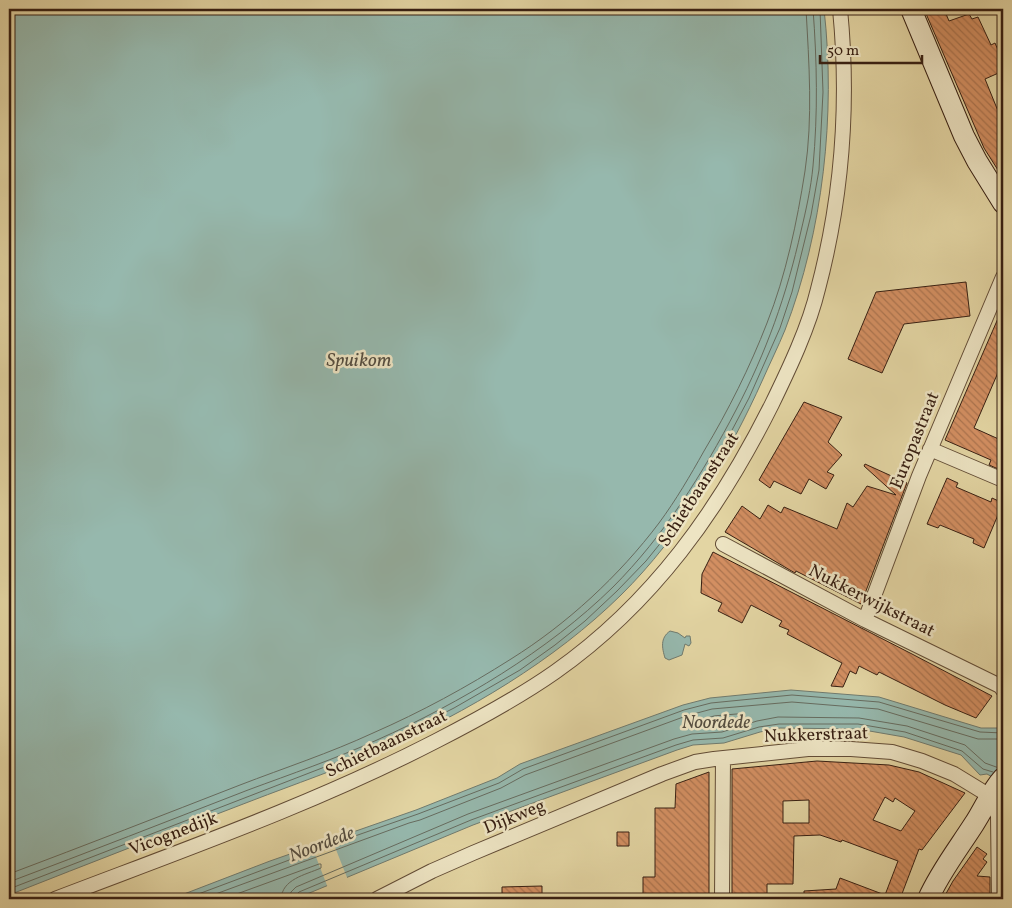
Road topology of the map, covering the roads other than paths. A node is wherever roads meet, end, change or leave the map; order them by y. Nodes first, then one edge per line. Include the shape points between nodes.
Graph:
1 (840, 9) edge
2 (911, 9) edge
3 (1003, 203) edge
4 (1003, 278) edge
5 (930, 449) junction
6 (1003, 480) edge
7 (723, 544) dead end
8 (866, 620) junction
9 (1003, 690) edge
10 (723, 758) junction
11 (668, 772) joint
12 (998, 785) edge
13 (305, 803) joint
14 (55, 899) edge
15 (377, 899) edge
16 (722, 899) edge
17 (928, 899) edge
18 (999, 899) edge

1 - 13 street, Schietbaanstraat via 844,85 842,137 836,193 818,291 789,370 764,420 686,546 629,611 552,674 474,722
2 - 3 street via 964,136
4 - 5 street, Europastraat
5 - 6 street
5 - 8 street, Europastraat
7 - 8 street, Nukkerwijkstraat
8 - 9 street, Nukkerwijkstraat
10 - 11 street, Nukkerstraat via 702,760
10 - 12 street, Nukkerstraat via 816,749 892,752 954,774
10 - 16 street
11 - 15 street, Dijkweg via 473,853
12 - 17 street
12 - 18 street
13 - 14 street, Vicognedijk

